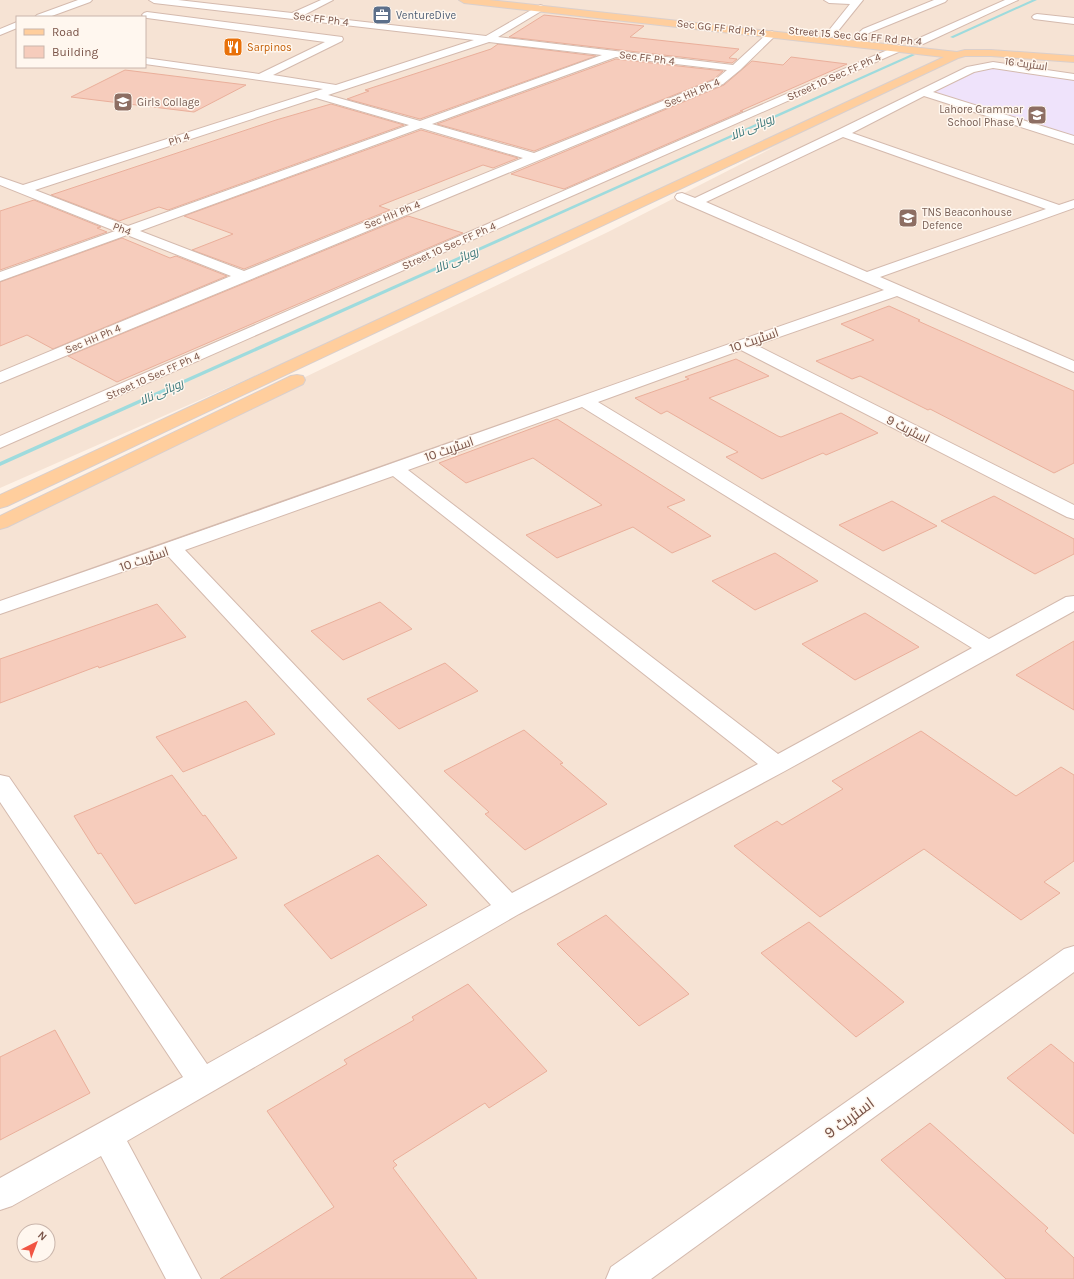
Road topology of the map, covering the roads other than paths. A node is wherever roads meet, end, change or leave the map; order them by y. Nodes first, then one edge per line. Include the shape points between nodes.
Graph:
1 (88, 0) edge
2 (154, 0) edge
3 (328, 0) edge
4 (464, 0) edge
5 (516, 0) edge
6 (829, 0) edge
7 (942, 0) edge
8 (1013, 0) edge
9 (857, 1) edge
10 (179, 6) junction
11 (540, 8) junction
12 (43, 16) edge
13 (294, 16) junction
14 (162, 17) junction
15 (1037, 17) dead end
16 (146, 19) edge
17 (146, 19) edge
18 (146, 19) edge
19 (1074, 21) edge
20 (366, 25) junction
21 (16, 26) edge
22 (339, 30) junction
23 (352, 31) junction
24 (0, 32) edge
25 (772, 34) junction
26 (831, 34) junction
27 (859, 37) junction
28 (488, 39) junction
29 (883, 39) junction
30 (323, 42) junction
31 (919, 42) junction
32 (899, 48) junction
33 (976, 53) junction
34 (615, 54) junction
35 (956, 55) junction
36 (1074, 58) edge
37 (146, 61) edge
38 (736, 68) junction
39 (1074, 71) edge
40 (261, 77) junction
41 (1074, 77) edge
42 (336, 88) junction
43 (922, 92) junction
44 (316, 95) junction
45 (420, 124) junction
46 (842, 133) junction
47 (803, 140) junction
48 (1074, 140) edge
49 (818, 144) junction
50 (535, 157) junction
51 (0, 181) edge
52 (22, 190) junction
53 (689, 200) junction
54 (1074, 204) edge
55 (1058, 209) junction
56 (128, 231) junction
57 (244, 276) junction
58 (0, 277) edge
59 (867, 277) junction
60 (898, 290) junction
61 (741, 344) junction
62 (370, 345) dead end
63 (1074, 367) edge
64 (313, 372) dead end
65 (0, 378) edge
66 (584, 401) junction
67 (0, 443) edge
68 (394, 468) junction
69 (0, 502) edge
70 (1074, 513) edge
71 (0, 523) edge
72 (173, 549) junction
73 (1074, 602) edge
74 (0, 608) edge
75 (989, 649) junction
76 (776, 765) junction
77 (0, 783) edge
78 (509, 907) junction
79 (1074, 956) edge
80 (202, 1081) junction
81 (107, 1136) junction
82 (0, 1195) edge
83 (184, 1279) edge
84 (624, 1279) edge

1 - 12 street
2 - 10 street, Sec FF Ph 4
3 - 13 street
4 - 11 main road, Sec GG FF Rd Ph 4
5 - 26 main road, Street 15 Sec GG FF Rd Ph 4
6 - 9 street
7 - 27 street via 866,31
8 - 31 street
9 - 26 street
10 - 13 street, Sec FF Ph 4
10 - 14 street
10 - 16 street via 168,8
10 - 22 street
11 - 25 main road, Sec GG FF Rd Ph 4
11 - 28 street
13 - 20 street, Sec FF Ph 4
14 - 17 street
14 - 30 street
15 - 19 street
18 - 30 street
20 - 23 street
20 - 28 street, Sec FF Ph 4
21 - 24 street
22 - 23 street
22 - 30 street
23 - 30 street via 335,40
25 - 32 main road, Sec GG FF Rd Ph 4
25 - 38 street, Sec HH Ph 4
26 - 27 main road, Street 15 Sec GG FF Rd Ph 4
27 - 29 main road, Street 15 Sec GG FF Rd Ph 4
28 - 34 street, Sec FF Ph 4
28 - 42 street, Ph 4
29 - 31 main road, Street 15 Sec GG FF Rd Ph 4
29 - 33 main road
30 - 40 street
31 - 33 main road, Street 15 Sec GG FF Rd Ph 4
32 - 35 main road, Sec GG FF Rd Ph 4
32 - 67 street, Street 10 Sec FF Ph 4
33 - 35 main road
33 - 36 main road
33 - 39 main road, اسٹریٹ 16
33 - 47 main road
34 - 38 street, Sec FF Ph 4
34 - 45 street
35 - 69 main road
37 - 40 street, Ph 4
38 - 50 street, Sec HH Ph 4 via 719,82
40 - 42 street, Ph 4
41 - 43 street via 1007,66 981,66
42 - 44 street, Ph 4
43 - 46 street
43 - 48 street
44 - 45 street
44 - 52 street, Ph 4
45 - 50 street
45 - 56 street
46 - 49 street
46 - 55 street
47 - 49 street
47 - 53 main road
49 - 53 street
50 - 57 street, Sec HH Ph 4
51 - 52 street, Ph4
52 - 56 street, Ph4
53 - 59 street
53 - 62 main road
54 - 55 street
55 - 59 street
56 - 57 street, Ph4
56 - 58 street
57 - 65 street, Sec HH Ph 4
59 - 60 street
60 - 61 street, اسٹریٹ 10
60 - 63 street
61 - 66 street, اسٹریٹ 10
61 - 70 street, اسٹریٹ 9
64 - 71 main road
66 - 68 street, اسٹریٹ 10
66 - 75 street
68 - 72 street, اسٹریٹ 10
68 - 76 street
72 - 74 street, اسٹریٹ 10
72 - 78 street
73 - 75 street
75 - 76 street
76 - 78 street
77 - 80 street
78 - 80 street
79 - 84 street, اسٹریٹ 9
80 - 81 street
81 - 82 street
81 - 83 street

